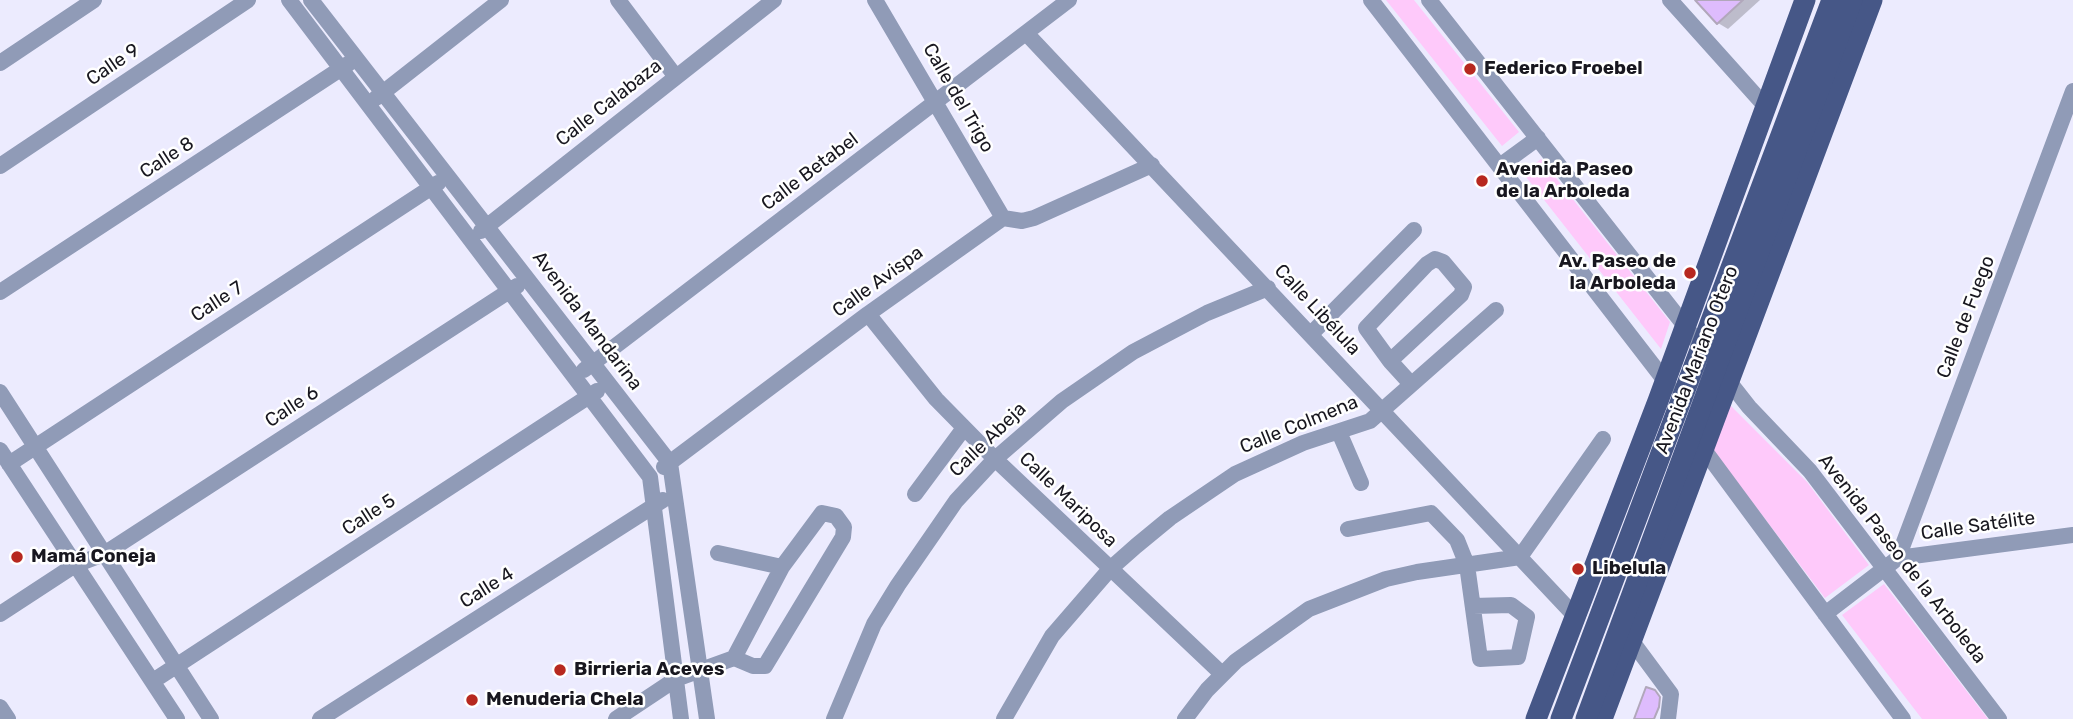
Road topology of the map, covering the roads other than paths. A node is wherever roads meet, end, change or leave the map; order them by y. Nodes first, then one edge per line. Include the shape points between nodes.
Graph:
1 (94, 0) edge
2 (248, 0) edge
3 (289, 0) edge
4 (311, 0) edge
5 (501, 0) edge
6 (618, 0) edge
7 (774, 0) edge
8 (875, 0) edge
9 (1069, 0) edge
10 (1371, 0) edge
11 (1429, 0) edge
12 (1670, 0) edge
13 (1805, 0) edge
14 (1832, 0) edge
15 (1852, 0) edge
16 (1872, 0) edge
17 (1026, 33) junction
18 (355, 58) junction
19 (0, 63) edge
20 (341, 71) junction
21 (676, 77) junction
22 (2073, 91) edge
23 (384, 92) junction
24 (936, 102) junction
25 (367, 106) junction
26 (1766, 107) junction
27 (1538, 138) junction
28 (1152, 165) junction
29 (1501, 165) junction
30 (0, 166) edge
31 (449, 176) junction
32 (431, 187) junction
33 (1003, 218) junction
34 (488, 226) junction
35 (1414, 230) dead end
36 (470, 239) junction
37 (528, 279) junction
38 (1268, 288) junction
39 (510, 290) junction
40 (0, 292) edge
41 (1496, 310) dead end
42 (868, 314) junction
43 (1686, 325) junction
44 (1311, 334) junction
45 (1712, 360) junction
46 (1390, 361) junction
47 (593, 364) junction
48 (576, 377) junction
49 (1666, 380) junction
50 (1729, 382) junction
51 (607, 383) junction
52 (1411, 384) junction
53 (0, 392) edge
54 (591, 396) junction
55 (1383, 411) junction
56 (1688, 421) junction
57 (964, 428) junction
58 (1339, 432) junction
59 (1603, 439) dead end
60 (35, 447) junction
61 (0, 450) edge
62 (1703, 452) junction
63 (995, 459) junction
64 (670, 463) junction
65 (9, 464) junction
66 (650, 477) junction
67 (1361, 483) dead end
68 (676, 492) junction
69 (915, 494) dead end
70 (656, 505) junction
71 (1348, 529) dead end
72 (2073, 534) edge
73 (718, 553) dead end
74 (104, 554) junction
75 (1520, 557) junction
76 (1898, 558) junction
77 (75, 565) junction
78 (1468, 565) junction
79 (782, 567) junction
80 (1110, 569) junction
81 (1884, 569) junction
82 (1473, 606) dead end
83 (0, 614) edge
84 (1825, 614) junction
85 (1576, 617) junction
86 (1632, 640) junction
87 (734, 658) junction
88 (176, 666) junction
89 (699, 671) junction
90 (1222, 674) junction
91 (676, 679) junction
92 (153, 681) junction
93 (0, 707) edge
94 (8, 719) edge
95 (177, 719) edge
96 (211, 719) edge
97 (320, 719) edge
98 (616, 719) edge
99 (681, 719) edge
100 (707, 719) edge
101 (834, 719) edge
102 (1004, 719) edge
103 (1185, 719) edge
104 (1536, 719) edge
105 (1561, 719) edge
106 (1584, 719) edge
107 (1602, 719) edge
108 (1668, 719) edge
109 (1903, 719) edge
110 (1999, 719) edge

1 - 19 street
2 - 30 street, Calle 9
3 - 20 street
4 - 18 street, Avenida Mandarina
5 - 23 street
6 - 21 street
7 - 21 street, Calle Calabaza
8 - 24 street, Calle del Trigo
9 - 17 street, Calle Betabel
10 - 29 street
11 - 27 street, Avenida Paseo de la Arboleda
12 - 26 street
13 - 26 main road, Avenida Mariano Otero
14 - 105 main road, Avenida Mariano Otero, bridge
15 - 106 main road, Avenida Mariano Otero, bridge
16 - 50 main road, Avenida Mariano Otero
17 - 24 street, Calle Betabel
17 - 28 street, Calle Libélula
18 - 20 street, Calle 8
18 - 23 street, Avenida Mandarina
20 - 25 street
20 - 40 street, Calle 8
21 - 34 street, Calle Calabaza
22 - 76 street, Calle de Fuego
23 - 25 street
23 - 31 street, Avenida Mandarina
24 - 33 street, Calle del Trigo
24 - 47 street, Calle Betabel
25 - 32 street
26 - 43 main road, Avenida Mariano Otero
27 - 29 street
27 - 43 street, Avenida Paseo de la Arboleda
28 - 33 street via 1034,218
28 - 38 street, Calle Libélula
29 - 49 street
31 - 32 street, Calle 7
31 - 34 street, Avenida Mandarina
32 - 36 street
32 - 60 street, Calle 7
33 - 42 street, Calle Avispa
34 - 36 street, Calle Calabaza
34 - 37 street, Avenida Mandarina
35 - 44 street
36 - 39 street
37 - 39 street, Calle 6
37 - 47 street, Avenida Mandarina
38 - 44 street, Calle Libélula
38 - 63 street, Calle Abeja via 1207,313 1133,352 1062,401
39 - 48 street
39 - 74 street, Calle 6
41 - 52 street, Calle Colmena
42 - 57 street, Calle Mariposa
42 - 64 street, Calle Avispa
43 - 45 street, Avenida Paseo de la Arboleda
43 - 49 main road, Avenida Mariano Otero
44 - 55 street, Calle Libélula
45 - 50 street, Avenida Paseo de la Arboleda
45 - 56 main road
46 - 46 street via 1461,295 1464,287 1443,262 1434,259 1427,264 1366,328
46 - 52 street
47 - 48 street, Calle Betabel
47 - 51 street, Avenida Mandarina
48 - 54 street
49 - 56 street
49 - 85 main road, Avenida Mariano Otero
50 - 62 main road, Avenida Mariano Otero
50 - 81 street, Avenida Paseo de la Arboleda via 1810,471
51 - 54 street, Calle 5
51 - 64 street, Avenida Mandarina
52 - 55 street, Calle Colmena
53 - 60 street
54 - 66 street
54 - 88 street, Calle 5
55 - 58 street, Calle Colmena
55 - 75 street, Calle Libélula
56 - 62 street
56 - 106 main road
57 - 63 street, Calle Mariposa
57 - 69 street
58 - 67 street
58 - 80 street, Calle Colmena via 1280,452 1235,474 1170,518
59 - 75 street
60 - 65 street, Calle 7
60 - 74 street
61 - 65 street
62 - 84 street
62 - 86 main road, Avenida Mariano Otero
63 - 80 street, Calle Mariposa
63 - 101 street, Calle Abeja via 956,501 898,585 874,624
64 - 66 street, Calle Avispa
64 - 68 street, Avenida Mandarina
65 - 77 street
66 - 70 street
68 - 70 street, Calle 4
68 - 89 street, Avenida Mandarina
70 - 91 street
70 - 97 street, Calle 4
71 - 78 street via 1431,513 1457,540
72 - 76 street, Calle Satélite
73 - 79 street
74 - 77 street, Calle 6
74 - 88 street
75 - 78 street
75 - 85 street, Calle Libélula
76 - 81 street, Calle Satélite
77 - 83 street, Calle 6
77 - 92 street
78 - 82 street
78 - 90 street via 1386,579 1332,599 1290,621
79 - 87 street
79 - 87 street via 822,513 830,513 842,523 843,537 769,662 759,668
80 - 90 street, Calle Mariposa
80 - 102 street, Calle Colmena via 1052,636
81 - 84 street, Calle Satélite
81 - 110 street, Avenida Paseo de la Arboleda
84 - 109 street
85 - 104 main road, Avenida Mariano Otero
86 - 107 main road, Avenida Mariano Otero
86 - 108 street via 1671,694
87 - 89 street
88 - 92 street, Calle 5
88 - 96 street
89 - 91 street
89 - 100 street, Avenida Mandarina
90 - 103 street
91 - 98 street
91 - 99 street
92 - 95 street
93 - 94 street

